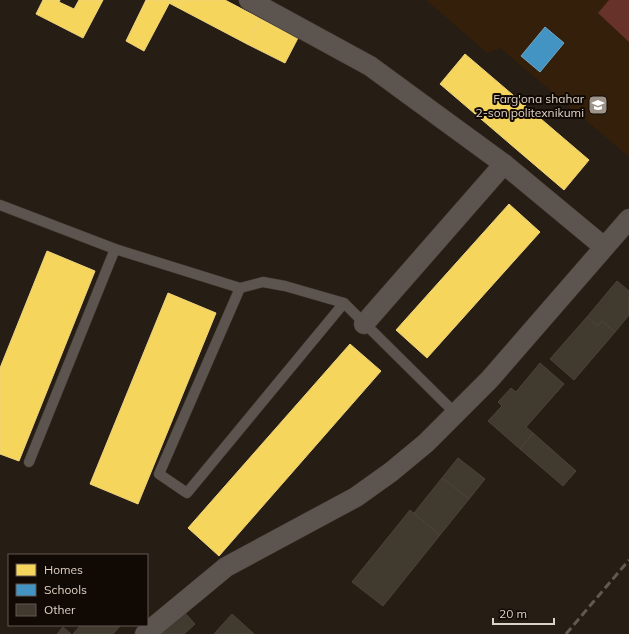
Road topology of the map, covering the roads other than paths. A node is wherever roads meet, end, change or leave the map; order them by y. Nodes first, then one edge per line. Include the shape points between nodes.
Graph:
1 (249, 0) edge
2 (504, 164) junction
3 (0, 205) edge
4 (629, 219) edge
5 (604, 247) junction
6 (115, 249) junction
7 (240, 288) junction
8 (344, 303) junction
9 (364, 324) junction
10 (456, 414) junction
11 (29, 462) dead end
12 (145, 634) edge

1 - 2 street via 370,66
2 - 5 street
2 - 9 street
3 - 6 lane
4 - 5 street
5 - 10 street via 490,379
6 - 7 lane
6 - 11 lane
7 - 8 lane via 263,282
7 - 8 lane via 159,474 187,493
8 - 9 lane
9 - 10 lane
10 - 12 street via 426,443 356,497 226,567

